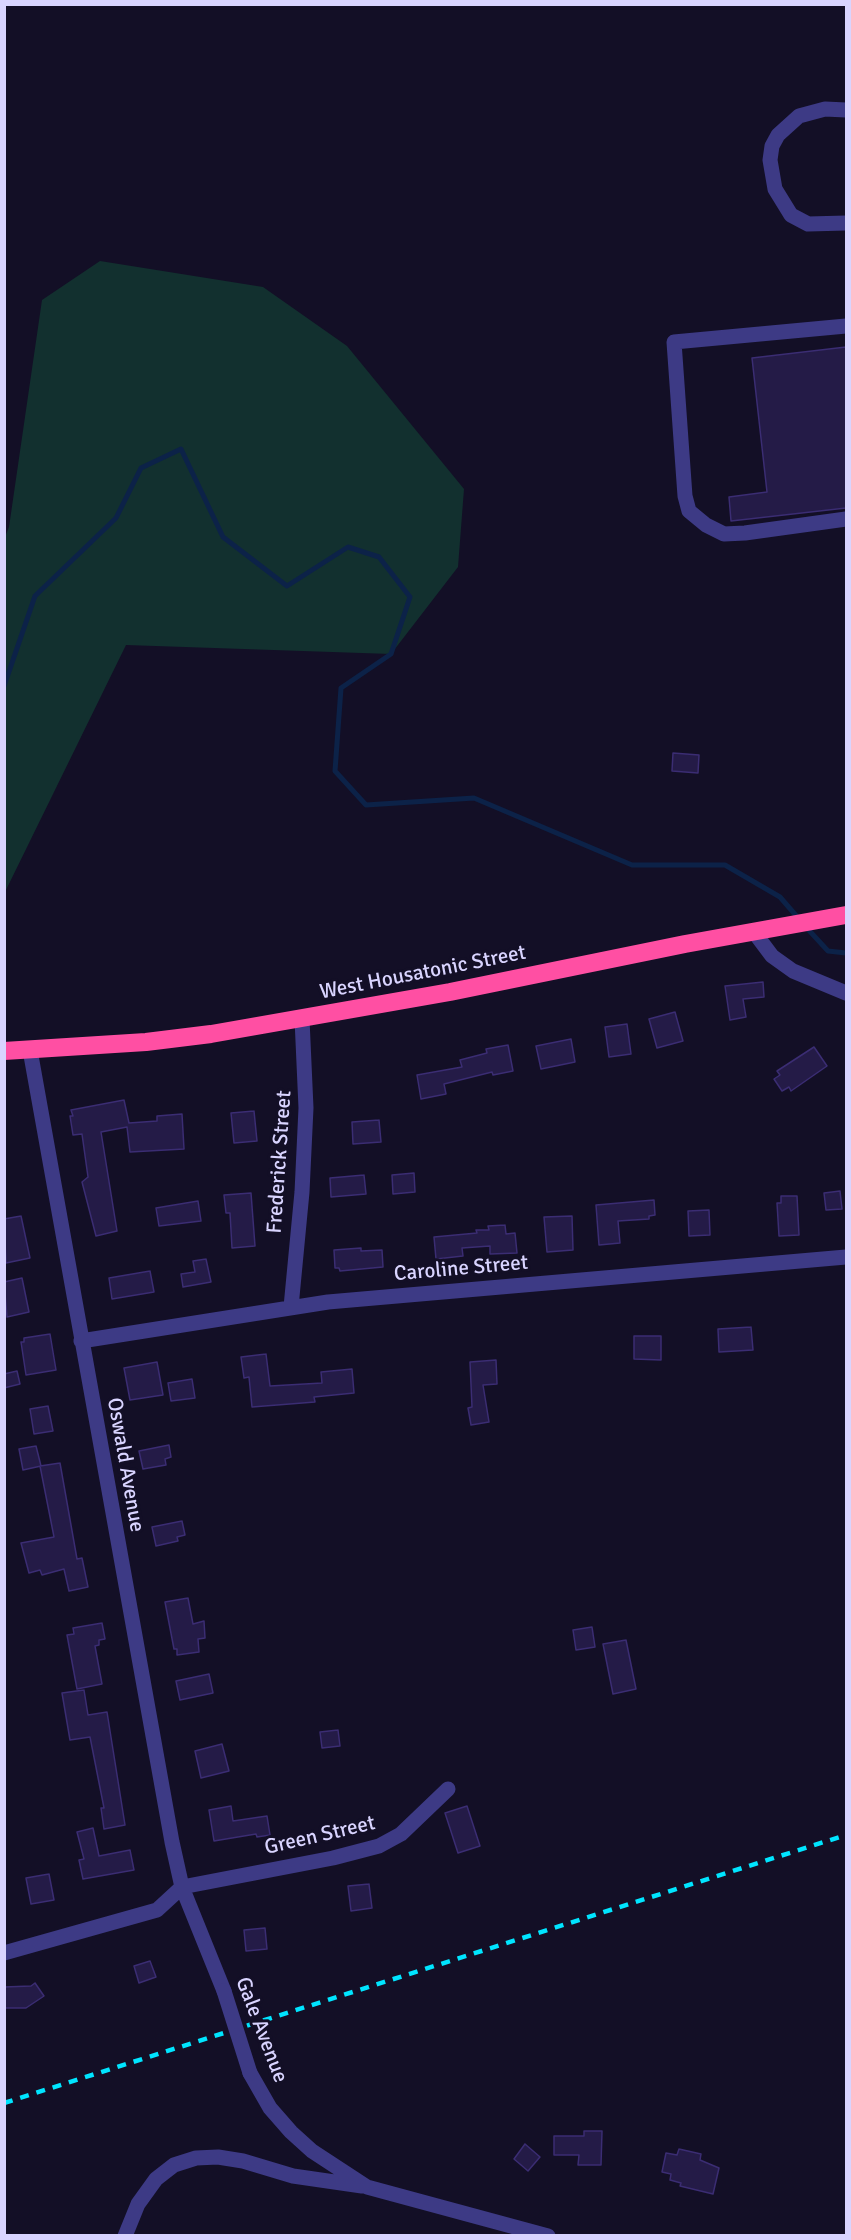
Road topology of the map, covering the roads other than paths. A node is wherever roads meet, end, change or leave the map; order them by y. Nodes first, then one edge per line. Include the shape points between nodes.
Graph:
1 (846, 110) edge
2 (846, 223) edge
3 (846, 326) edge
4 (846, 519) edge
5 (838, 917) edge
6 (754, 932) junction
7 (846, 993) edge
8 (302, 1019) junction
9 (30, 1050) junction
10 (4, 1051) edge
11 (846, 1257) edge
12 (291, 1307) junction
13 (81, 1341) junction
14 (448, 1789) dead end
15 (182, 1887) junction
16 (4, 1953) edge
17 (368, 2187) junction
18 (125, 2235) edge
19 (543, 2235) edge

1 - 2 street via 816,111 793,120 775,141 770,160 774,189 791,215 808,224
3 - 4 street via 674,342 689,511 724,534
5 - 6 highway, West Housatonic Street
6 - 7 street via 772,956 793,971
6 - 8 highway, West Housatonic Street
8 - 9 highway, West Housatonic Street via 146,1042
8 - 12 street, Frederick Street via 306,1108
9 - 10 highway, West Housatonic Street
9 - 13 street, Oswald Avenue
11 - 12 street, Caroline Street
12 - 13 street, Caroline Street
13 - 15 street, Oswald Avenue
14 - 15 street, Green Street via 401,1834 379,1846
15 - 16 street via 157,1910
15 - 17 street, Gale Avenue, bridge via 224,1991 250,2073 270,2108 312,2151
17 - 18 street via 293,2176 243,2161 196,2158 174,2165 156,2179 138,2204
17 - 19 street, Gale Avenue

